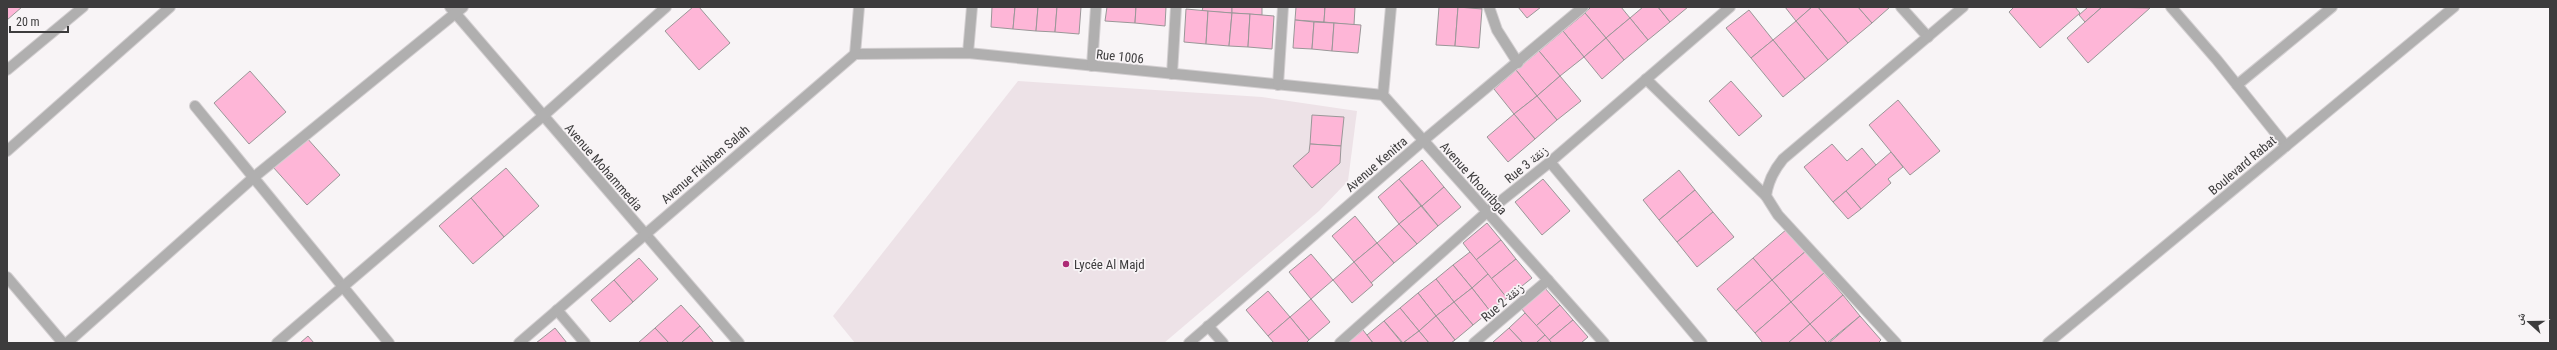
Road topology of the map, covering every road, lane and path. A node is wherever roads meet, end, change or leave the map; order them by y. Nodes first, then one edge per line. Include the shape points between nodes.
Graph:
1 (83, 7) edge
2 (170, 7) edge
3 (666, 7) edge
4 (859, 7) edge
5 (972, 7) edge
6 (1096, 7) edge
7 (1176, 7) edge
8 (1283, 7) edge
9 (1390, 7) edge
10 (1489, 7) edge
11 (1583, 7) edge
12 (1730, 7) edge
13 (1901, 7) edge
14 (1962, 7) edge
15 (2171, 7) edge
16 (2332, 7) edge
17 (2454, 7) edge
18 (456, 9) edge
19 (1928, 37) junction
20 (968, 53) junction
21 (855, 54) junction
22 (1518, 63) junction
23 (1092, 66) junction
24 (7, 70) edge
25 (1172, 74) junction
26 (1646, 79) junction
27 (1278, 85) junction
28 (2237, 85) junction
29 (1383, 94) junction
30 (195, 106) dead end
31 (543, 116) junction
32 (1424, 140) junction
33 (2286, 146) junction
34 (7, 151) edge
35 (1550, 162) junction
36 (254, 177) junction
37 (1766, 196) junction
38 (1487, 212) junction
39 (644, 234) junction
40 (7, 277) edge
41 (1548, 280) junction
42 (342, 288) junction
43 (557, 310) junction
44 (1208, 326) junction
45 (63, 343) edge
46 (67, 343) edge
47 (277, 343) edge
48 (389, 343) edge
49 (519, 343) edge
50 (585, 343) edge
51 (739, 343) edge
52 (1189, 343) edge
53 (1223, 343) edge
54 (1340, 343) edge
55 (1474, 343) edge
56 (1604, 343) edge
57 (1702, 343) edge
58 (1896, 343) edge
59 (2048, 343) edge

1 - 24 street
2 - 34 street
3 - 31 street
4 - 21 street
5 - 20 street
6 - 23 street
7 - 25 street
8 - 27 street
9 - 29 street
10 - 22 street via 1497,30
11 - 22 street, Avenue Kenitra
12 - 26 street, Rue 3 زنقة
13 - 19 street
14 - 19 street
15 - 28 street
16 - 28 street
17 - 33 street, Boulevard Rabat
18 - 31 street, Avenue Mohammedia
18 - 36 street
19 - 37 street via 1783,159 1767,186
20 - 21 street, Rue 1006
20 - 23 street, Rue 1006
21 - 39 street, Avenue Fkihben Salah
22 - 32 street, Avenue Kenitra
23 - 25 street, Rue 1006
25 - 27 street, Rue 1006
26 - 35 street, Rue 3 زنقة
26 - 37 street
27 - 29 street, Rue 1006
28 - 33 street
29 - 32 street, Avenue Khouribga
30 - 36 street
31 - 39 street, Avenue Mohammedia
31 - 42 street
32 - 38 street, Avenue Khouribga
32 - 44 street, Avenue Kenitra
33 - 59 street, Boulevard Rabat
35 - 38 street, Rue 3 زنقة
35 - 57 street
36 - 42 street
36 - 46 street
37 - 58 street via 1778,215
38 - 41 street, Avenue Khouribga
38 - 54 street, Rue 3 زنقة
39 - 43 street, Avenue Fkihben Salah
39 - 51 street, Avenue Mohammedia
40 - 45 street
41 - 55 street, Rue 2 زنقة
41 - 56 street, Avenue Khouribga
42 - 47 street
42 - 48 street
43 - 49 street, Avenue Fkihben Salah
43 - 50 street
44 - 52 street, Avenue Kenitra
44 - 53 street

